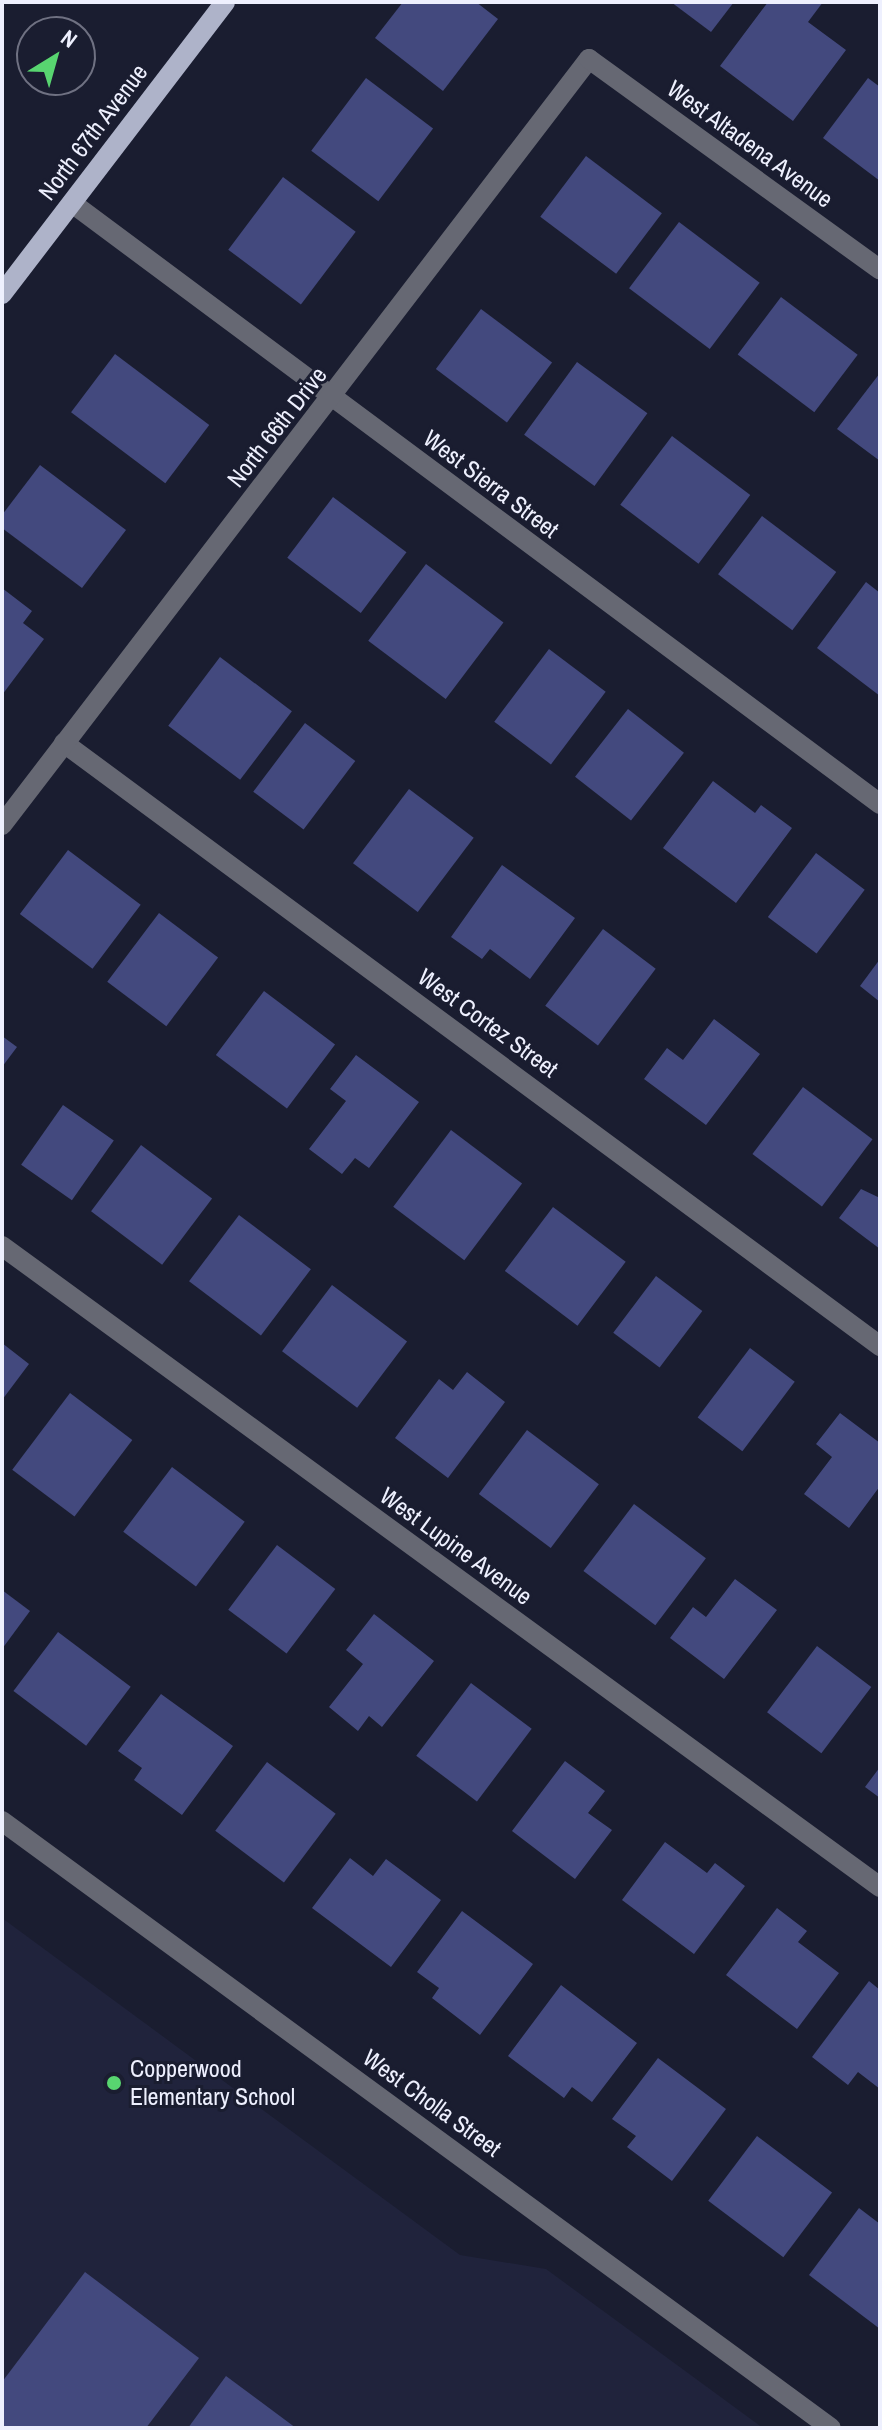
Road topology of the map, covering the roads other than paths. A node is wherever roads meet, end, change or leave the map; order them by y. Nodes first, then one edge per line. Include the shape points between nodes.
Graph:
1 (225, 2) edge
2 (589, 59) joint
3 (72, 203) junction
4 (880, 270) edge
5 (2, 294) edge
6 (332, 398) junction
7 (64, 743) junction
8 (880, 804) edge
9 (2, 825) edge
10 (2, 1246) edge
11 (880, 1346) edge
12 (2, 1821) edge
13 (880, 1887) edge
14 (831, 2428) edge

1 - 3 main road, North 67th Avenue
2 - 4 street, West Altadena Avenue
2 - 6 street, North 66th Drive
3 - 5 main road, North 67th Avenue
3 - 6 street, West Sierra Street
6 - 7 street, North 66th Drive
6 - 8 street, West Sierra Street
7 - 9 street, North 66th Drive
7 - 11 street, West Cortez Street
10 - 13 street, West Lupine Avenue
12 - 14 street, West Cholla Street

